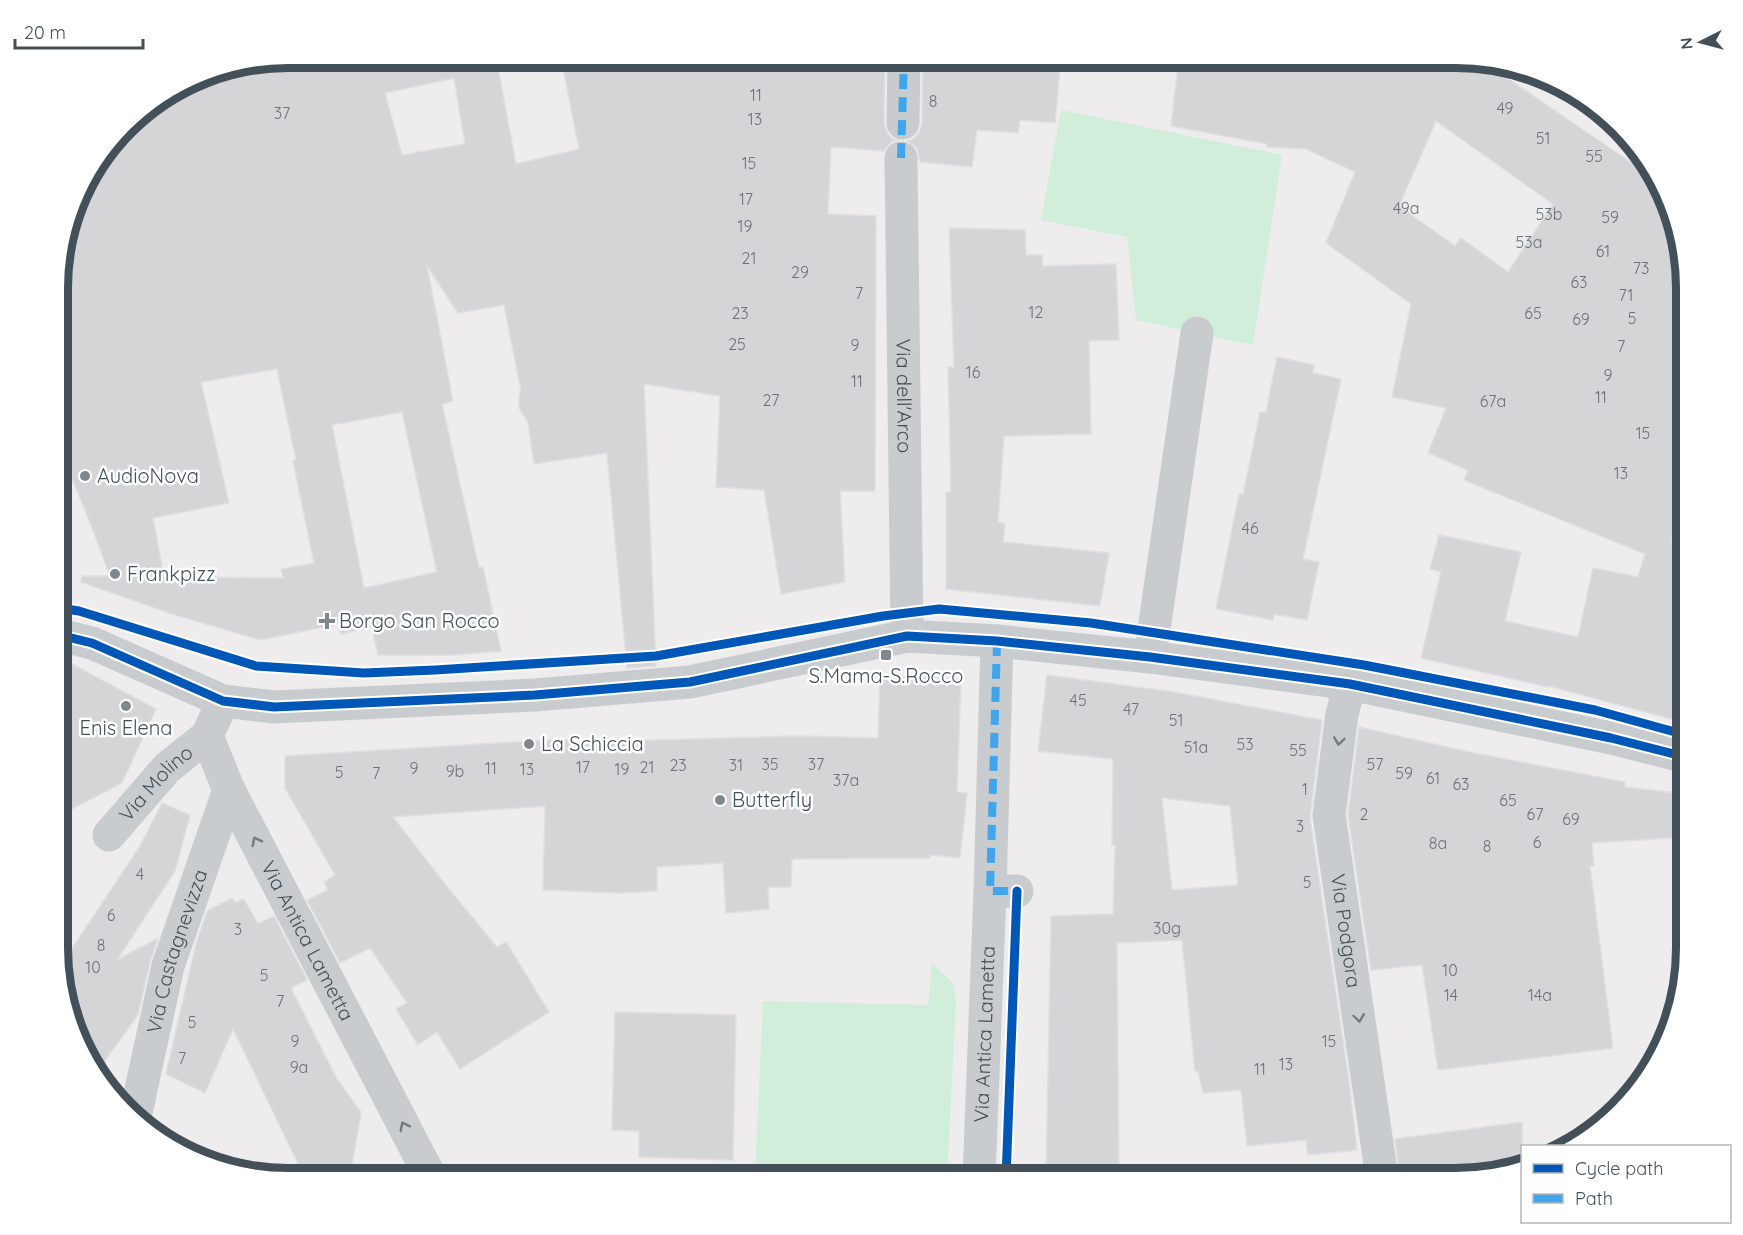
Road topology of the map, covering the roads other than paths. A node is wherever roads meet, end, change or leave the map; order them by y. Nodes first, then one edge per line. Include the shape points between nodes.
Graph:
1 (903, 68) edge
2 (903, 123) dead end
3 (901, 158) dead end
4 (1197, 333) dead end
5 (907, 636) junction
6 (68, 637) edge
7 (997, 641) junction
8 (1150, 657) junction
9 (1350, 684) junction
10 (223, 701) junction
11 (207, 736) junction
12 (1676, 754) edge
13 (229, 790) junction
14 (109, 835) dead end
15 (137, 1108) edge
16 (426, 1168) edge
17 (980, 1168) edge
18 (1381, 1168) edge

1 - 2 street
3 - 5 street, Via dell'Arco
4 - 8 street
5 - 7 street
5 - 10 street via 690,682 535,695 286,706
6 - 10 street via 92,643
7 - 8 street
7 - 17 street, Via Antica Lametta via 1004,891
8 - 9 street
9 - 12 street
9 -> 18 street, Via Podgora via 1342,714 1329,814
10 - 11 street
11 - 13 street, Via Antica Lametta
11 - 14 street, Via Molino via 167,768
13 - 15 street, Via Castagnevizza via 168,966
16 -> 13 street, Via Antica Lametta

